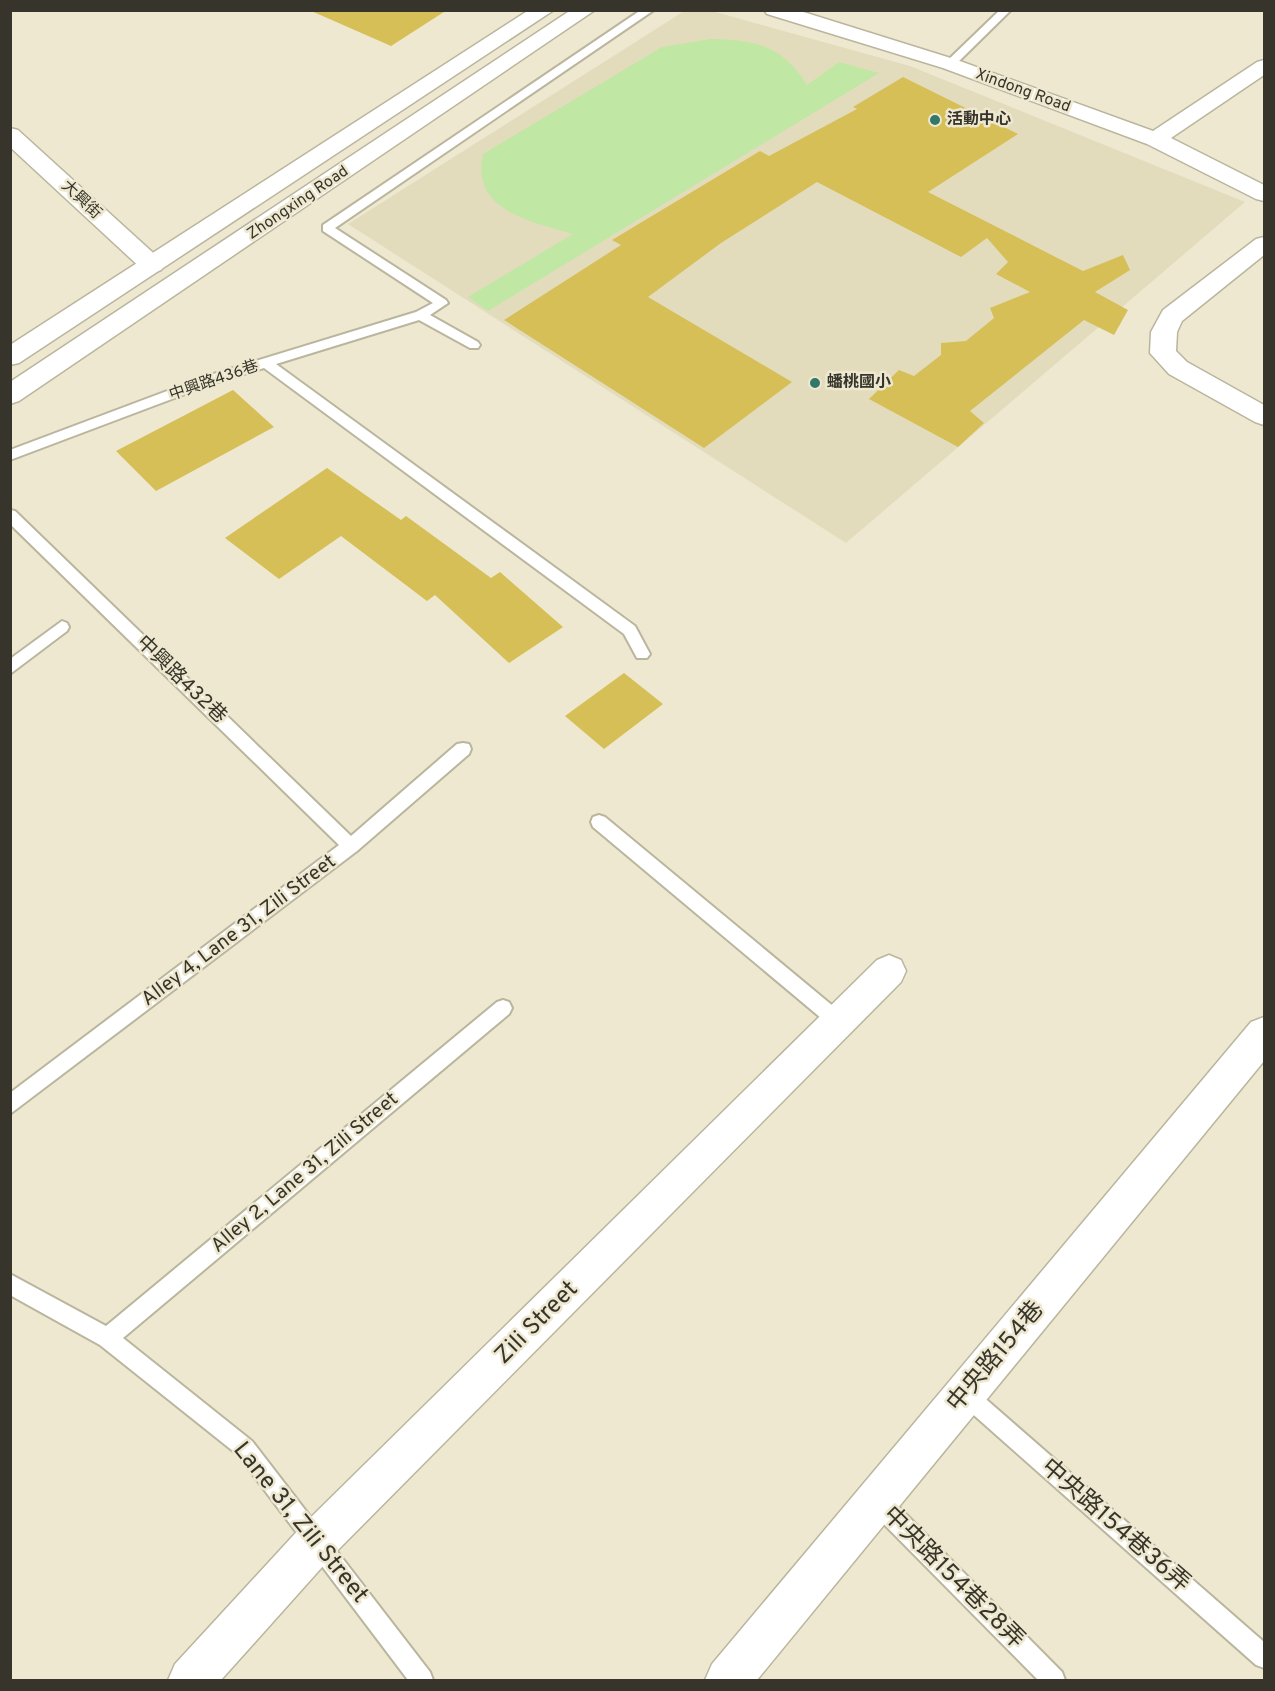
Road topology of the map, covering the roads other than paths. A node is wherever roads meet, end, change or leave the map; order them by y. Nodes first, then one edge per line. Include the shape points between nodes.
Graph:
1 (544, 10) edge
2 (585, 10) edge
3 (649, 10) edge
4 (774, 10) edge
5 (1006, 10) edge
6 (950, 64) junction
7 (1264, 66) edge
8 (1155, 139) junction
9 (15, 144) edge
10 (1264, 194) edge
11 (1264, 244) edge
12 (152, 265) junction
13 (420, 315) junction
14 (474, 345) dead end
15 (10, 357) edge
16 (266, 363) junction
17 (10, 395) edge
18 (1264, 416) edge
19 (10, 455) edge
20 (10, 515) edge
21 (62, 627) dead end
22 (642, 654) dead end
23 (10, 668) edge
24 (463, 749) dead end
25 (599, 822) dead end
26 (351, 846) junction
27 (889, 971) dead end
28 (503, 1008) dead end
29 (839, 1022) junction
30 (1264, 1034) edge
31 (10, 1105) edge
32 (10, 1284) edge
33 (107, 1338) junction
34 (965, 1394) junction
35 (877, 1501) junction
36 (317, 1541) junction
37 (1264, 1657) edge
38 (742, 1675) edge
39 (191, 1680) edge
40 (422, 1680) edge
41 (1054, 1680) edge

1 - 12 street, Zhongxing Road
2 - 17 street, Zhongxing Road
3 - 13 lane via 327,228 442,303
4 - 6 street, Xindong Road
5 - 6 lane
6 - 8 street, Xindong Road
7 - 8 street
8 - 10 street, Xindong Road
9 - 12 street, 大興街
11 - 18 street via 1172,316 1164,333 1163,353 1178,368
12 - 15 street, Zhongxing Road
13 - 14 lane
13 - 16 lane, 中興路436巷
16 - 19 lane, 中興路436巷 via 212,379
16 - 22 lane via 630,630
20 - 26 lane, 中興路432巷
21 - 23 lane
24 - 26 lane, Alley 4, Lane 31, Zili Street
25 - 29 lane
26 - 31 lane, Alley 4, Lane 31, Zili Street
27 - 29 street, Zili Street
28 - 33 lane, Alley 2, Lane 31, Zili Street
29 - 36 street, Zili Street
30 - 34 street, 中央路154巷
32 - 33 lane, Lane 31, Zili Street
33 - 36 lane, Lane 31, Zili Street via 245,1448
34 - 35 street, 中央路154巷
34 - 37 lane, 中央路154巷36弄
35 - 38 street, 中央路154巷
35 - 41 lane, 中央路154巷28弄
36 - 39 street, Zili Street
36 - 40 lane, Lane 31, Zili Street

